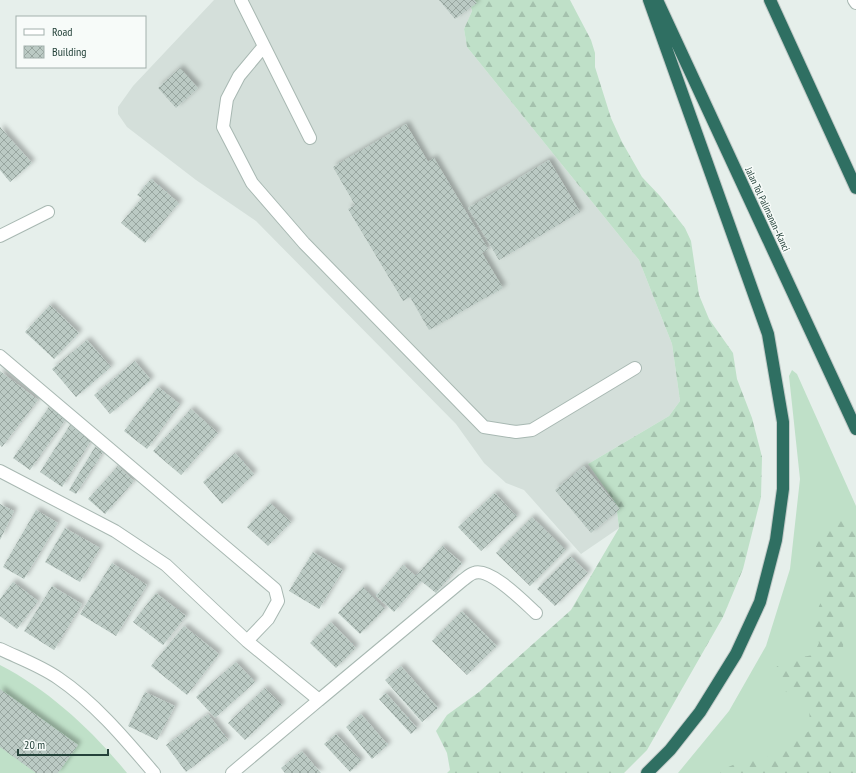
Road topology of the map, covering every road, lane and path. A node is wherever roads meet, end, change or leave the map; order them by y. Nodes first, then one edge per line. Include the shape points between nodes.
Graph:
1 (241, 0) edge
2 (648, 0) edge
3 (657, 0) edge
4 (770, 0) edge
5 (854, 0) edge
6 (856, 3) edge
7 (264, 46) junction
8 (310, 138) dead end
9 (856, 188) edge
10 (48, 212) dead end
11 (0, 236) edge
12 (0, 356) edge
13 (635, 368) dead end
14 (856, 428) edge
15 (0, 471) edge
16 (536, 613) dead end
17 (247, 641) junction
18 (0, 649) edge
19 (319, 700) junction
20 (154, 773) edge
21 (232, 773) edge
22 (646, 773) edge

1 - 7 street
2 - 22 highway via 768,334 783,422 783,489 776,540 760,602 736,654 700,712 670,750
3 - 14 highway, Jalan Tol Palimanan–Kanci
4 - 9 highway
5 - 6 street
7 - 8 street
7 - 13 street via 239,76 227,99 223,127 252,183 304,242 484,427 516,432 532,430
10 - 11 street
12 - 17 street via 275,589 278,601 268,619
15 - 17 street via 114,531 166,565
16 - 19 street via 495,578 486,573 474,572
17 - 19 street
18 - 20 street via 70,686 116,730
19 - 21 street

